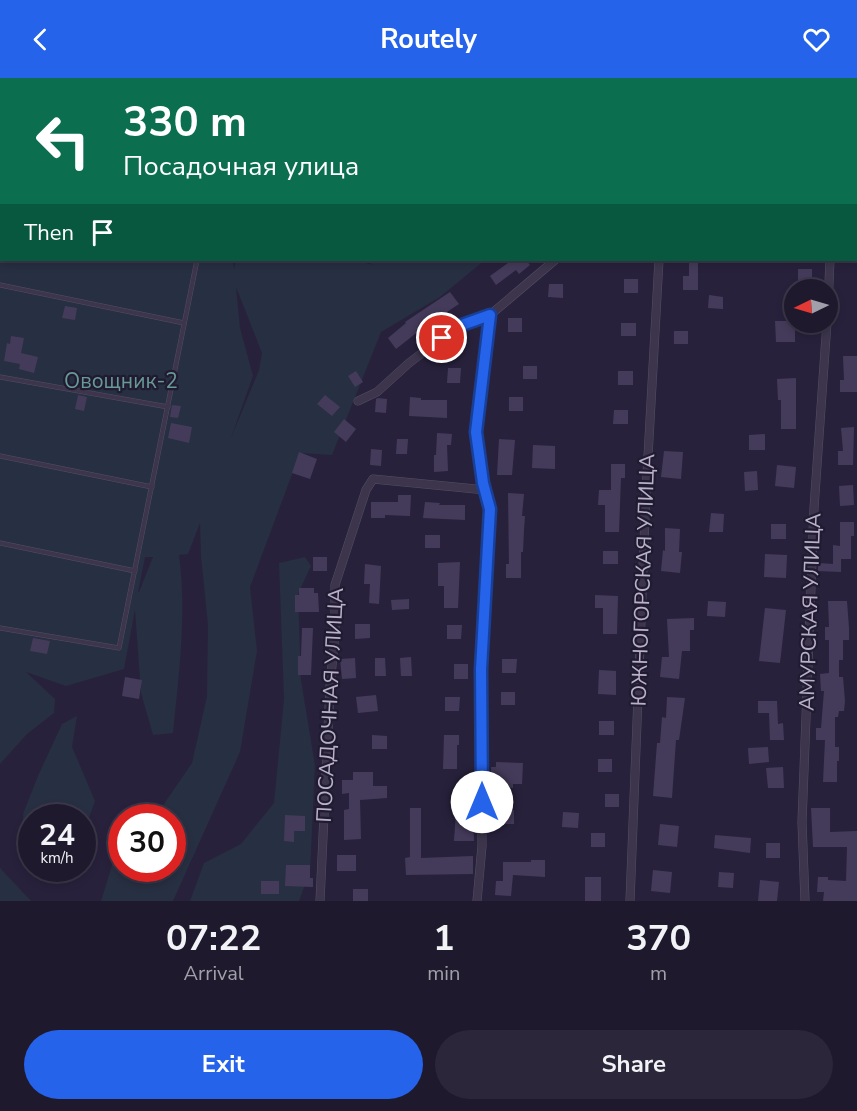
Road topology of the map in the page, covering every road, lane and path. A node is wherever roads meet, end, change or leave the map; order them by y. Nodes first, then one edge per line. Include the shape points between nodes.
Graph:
1 (197, 261) edge
2 (554, 261) edge
3 (659, 261) edge
4 (831, 261) edge
5 (830, 279) edge
6 (0, 285) edge
7 (490, 315) junction
8 (184, 323) junction
9 (826, 333) edge
10 (0, 376) edge
11 (358, 401) dead end
12 (168, 406) junction
13 (0, 456) edge
14 (152, 487) junction
15 (486, 490) junction
16 (0, 543) edge
17 (135, 571) junction
18 (0, 628) edge
19 (320, 901) edge
20 (477, 901) edge
21 (630, 901) edge
22 (806, 901) edge

1 - 8 lane
2 - 7 street
3 - 21 street, ЮЖНОГОРСКАЯ УЛИЦА
4 - 5 street
6 - 8 lane
7 - 11 street via 459,326 378,392
7 - 15 street via 476,432
8 - 12 lane
9 - 22 street, АМУРСКАЯ УЛИЦА via 813,508 802,822
10 - 12 lane
12 - 14 lane
13 - 14 lane
14 - 17 lane
15 - 19 street, ПОСАДОЧНАЯ УЛИЦА via 373,479 366,490 335,585
15 - 20 street via 490,509 481,669 482,846
16 - 17 lane
17 - 18 lane via 119,648

